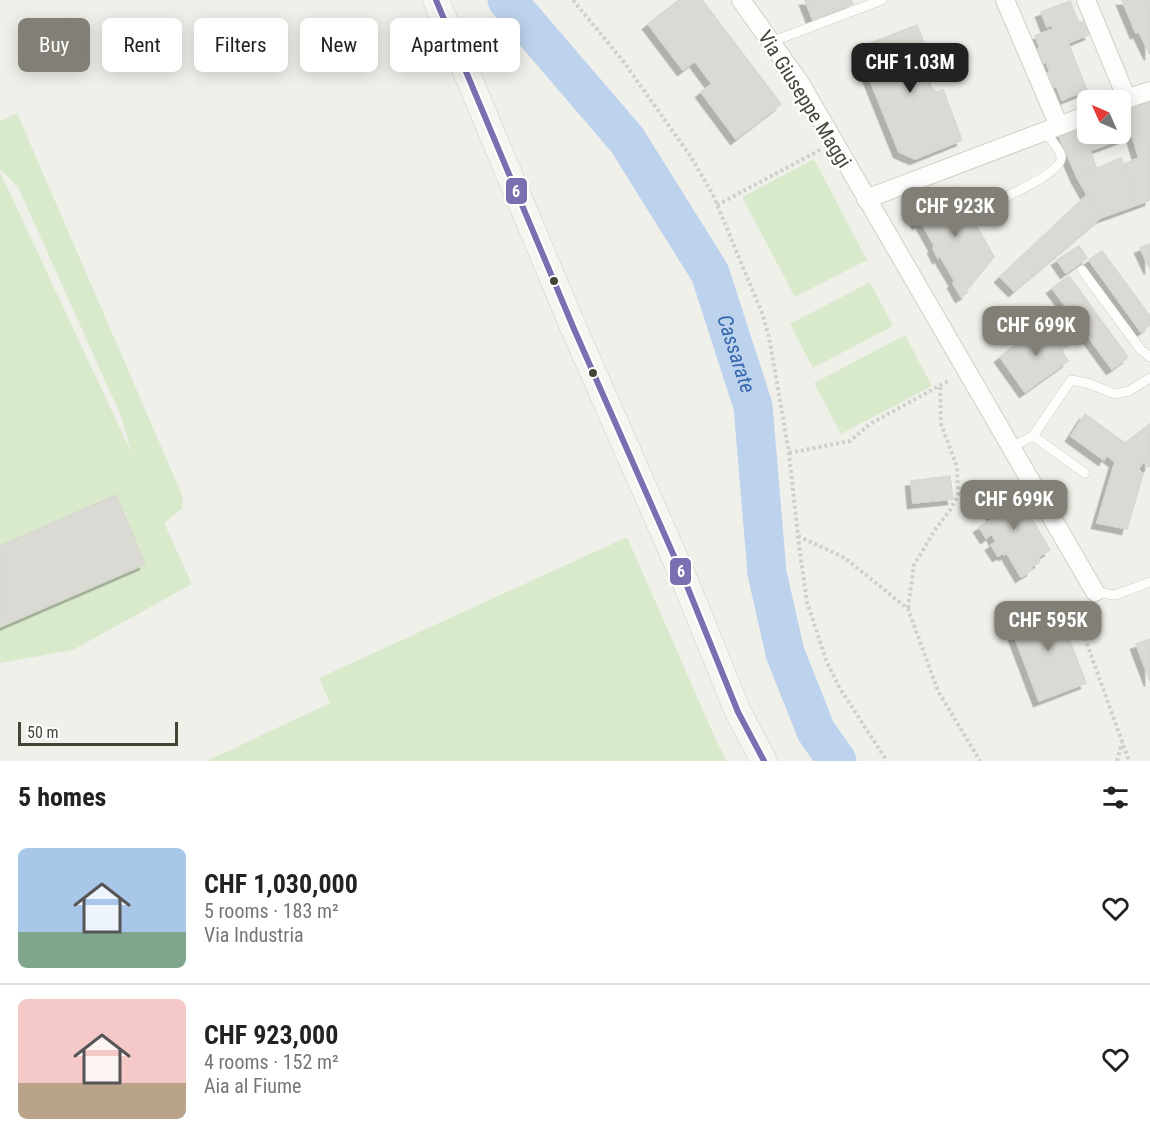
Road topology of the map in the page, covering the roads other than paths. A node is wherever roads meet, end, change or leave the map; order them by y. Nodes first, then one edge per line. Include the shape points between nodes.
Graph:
1 (436, 0) edge
2 (741, 0) edge
3 (882, 0) edge
4 (1005, 0) edge
5 (1086, 0) edge
6 (771, 42) junction
7 (1120, 90) edge
8 (1150, 91) edge
9 (1131, 98) edge
10 (1077, 119) edge
11 (1052, 129) junction
12 (866, 199) junction
13 (981, 208) dead end
14 (1082, 270) dead end
15 (1150, 357) edge
16 (1150, 378) edge
17 (1033, 436) junction
18 (1010, 448) junction
19 (1085, 473) dead end
20 (1150, 582) edge
21 (1095, 592) joint
22 (764, 761) edge

1 - 22 main road via 738,712
2 - 6 street, Via Giuseppe Maggi
3 - 6 lane
4 - 11 street
5 - 7 street
6 - 12 street, Via Giuseppe Maggi via 800,83
8 - 9 street
10 - 11 street
11 - 12 street
11 - 13 lane via 1061,156 1057,167
12 - 18 street, Via Giuseppe Maggi
14 - 15 lane
16 - 17 lane via 1130,391 1115,394 1071,380
17 - 18 lane
17 - 19 lane
18 - 21 street, Via Giuseppe Maggi
20 - 21 lane via 1115,595

